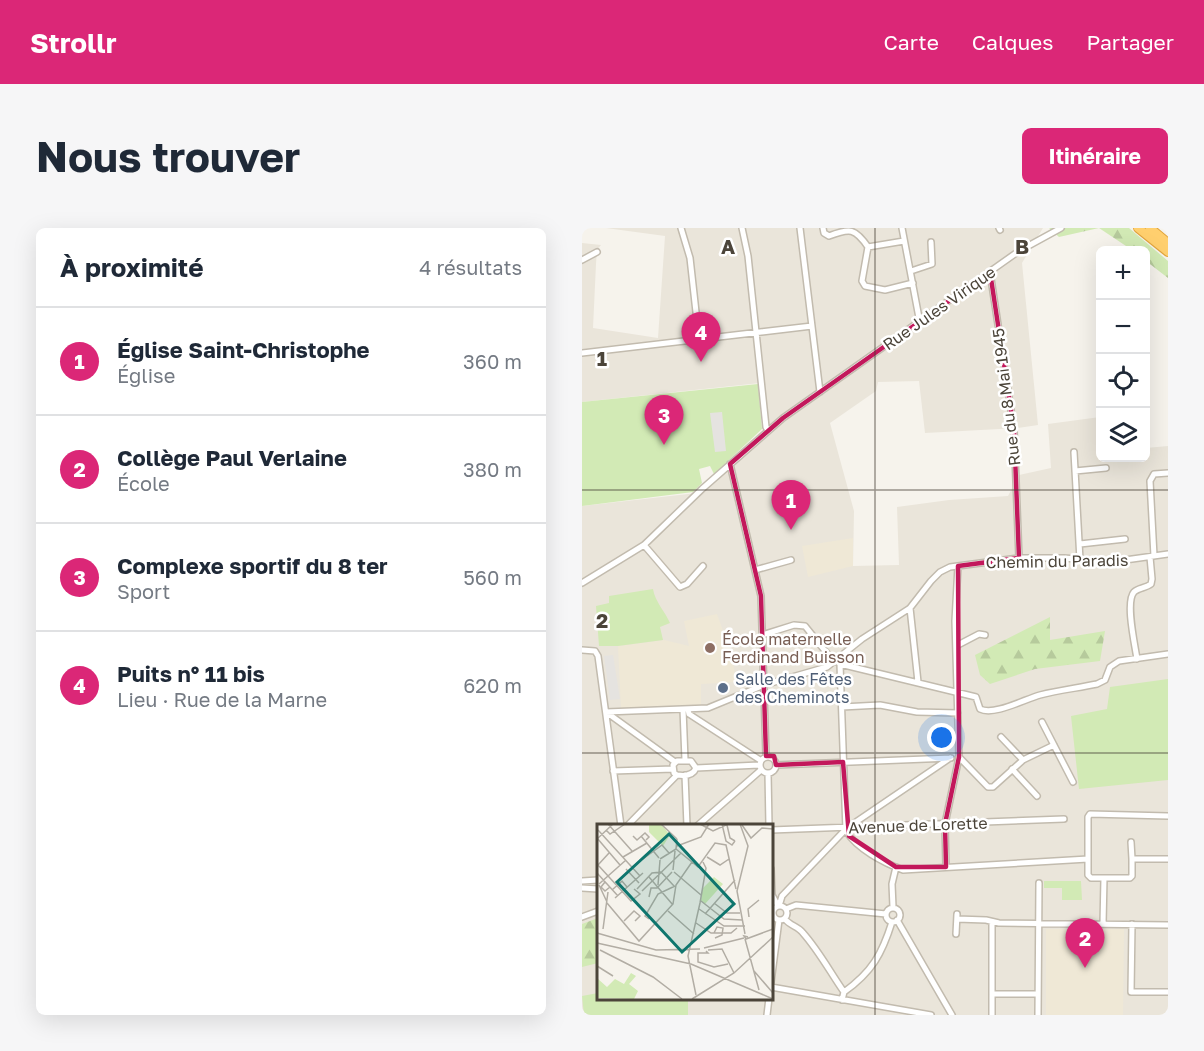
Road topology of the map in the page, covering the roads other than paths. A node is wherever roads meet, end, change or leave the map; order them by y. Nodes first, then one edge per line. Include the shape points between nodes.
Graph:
1 (681, 228) edge
2 (742, 228) edge
3 (800, 228) edge
4 (823, 228) edge
5 (902, 228) edge
6 (1061, 228) edge
7 (1138, 228) edge
8 (1150, 228) edge
9 (904, 241) junction
10 (931, 242) dead end
11 (1168, 243) edge
12 (868, 247) junction
13 (597, 252) dead end
14 (1168, 252) edge
15 (582, 260) edge
16 (911, 271) junction
17 (990, 272) junction
18 (913, 283) junction
19 (920, 322) junction
20 (812, 326) junction
21 (755, 333) junction
22 (699, 339) junction
23 (582, 353) edge
24 (820, 392) junction
25 (768, 430) junction
26 (1074, 452) dead end
27 (730, 464) junction
28 (1106, 468) dead end
29 (1075, 471) junction
30 (1168, 473) edge
31 (1125, 539) dead end
32 (1080, 544) junction
33 (644, 545) junction
34 (1168, 554) edge
35 (1152, 557) junction
36 (1019, 558) junction
37 (791, 560) dead end
38 (1080, 560) junction
39 (703, 566) dead end
40 (958, 566) junction
41 (755, 570) junction
42 (582, 583) edge
43 (910, 608) junction
44 (762, 635) junction
45 (985, 635) dead end
46 (956, 646) junction
47 (582, 650) edge
48 (1168, 654) edge
49 (1137, 658) junction
50 (837, 662) junction
51 (918, 682) junction
52 (764, 685) junction
53 (957, 692) junction
54 (842, 707) junction
55 (685, 709) junction
56 (606, 712) junction
57 (958, 713) junction
58 (1042, 722) dead end
59 (1001, 736) dead end
60 (1054, 745) junction
61 (766, 756) junction
62 (958, 757) junction
63 (950, 758) junction
64 (685, 760) junction
65 (1023, 760) junction
66 (843, 762) junction
67 (674, 765) junction
68 (760, 765) junction
69 (776, 765) junction
70 (696, 768) junction
71 (1012, 769) junction
72 (613, 771) junction
73 (768, 773) junction
74 (676, 775) junction
75 (685, 775) junction
76 (1073, 782) dead end
77 (1037, 796) dead end
78 (1168, 816) edge
79 (1064, 819) dead end
80 (621, 824) edge
81 (629, 824) edge
82 (687, 824) edge
83 (699, 824) edge
84 (770, 824) edge
85 (945, 824) junction
86 (772, 828) edge
87 (847, 828) junction
88 (1131, 842) dead end
89 (1088, 859) junction
90 (1132, 859) junction
91 (1168, 860) edge
92 (896, 867) junction
93 (946, 867) junction
94 (1104, 878) junction
95 (597, 880) edge
96 (582, 881) edge
97 (1039, 883) dead end
98 (582, 888) edge
99 (597, 889) edge
100 (775, 908) edge
101 (893, 908) junction
102 (786, 909) junction
103 (597, 911) edge
104 (886, 914) junction
105 (582, 917) edge
106 (782, 920) junction
107 (895, 921) junction
108 (992, 923) junction
109 (1039, 923) junction
110 (1103, 924) junction
111 (1132, 924) junction
112 (1168, 925) edge
113 (956, 934) dead end
114 (772, 976) edge
115 (772, 987) edge
116 (844, 992) junction
117 (1168, 992) edge
118 (992, 994) junction
119 (1038, 994) junction
120 (769, 1000) edge
121 (842, 1000) junction
122 (766, 1015) edge
123 (931, 1015) edge
124 (952, 1015) edge
125 (992, 1015) edge
126 (1038, 1015) edge

1 - 22 street via 690,258
2 - 21 street
3 - 20 street
4 - 12 street via 829,236 848,228 853,230
5 - 9 street
6 - 17 street, Rue Jules Virique
7 - 14 highway
8 - 11 highway
9 - 12 street
9 - 16 street
10 - 16 street via 932,264
12 - 18 street via 862,281 866,286 885,290
13 - 15 street
16 - 18 street
17 - 19 street, Rue Jules Virique
17 - 36 street, Rue du 8 Mai 1945 via 1014,430
18 - 19 street
19 - 24 street, Rue Jules Virique
20 - 21 street
20 - 24 street
21 - 22 street
21 - 25 street
22 - 23 street
24 - 25 street, Rue Jules Virique
25 - 27 street, Rue Jules Virique
26 - 29 street
27 - 33 street, Rue Jules Virique
27 - 41 street
28 - 29 street
29 - 32 street
30 - 35 street via 1154,474 1150,481
31 - 32 street
32 - 38 street
33 - 39 street via 680,587
33 - 42 street, Rue Jules Virique
34 - 35 street, Chemin du Paradis
35 - 38 street, Chemin du Paradis via 1111,562
35 - 49 street via 1151,584 1136,591 1131,599
36 - 38 street, Chemin du Paradis
36 - 40 street, Chemin du Paradis
37 - 41 street
40 - 43 street, Chemin du Paradis via 940,572
40 - 46 street
41 - 44 street via 761,596
43 - 50 street, Chemin du Paradis via 862,639
43 - 51 street
44 - 50 street via 794,625 805,626
44 - 52 street
45 - 46 street via 979,634
46 - 53 street
47 - 56 street via 595,651 598,656
48 - 49 street
49 - 53 street via 1113,664 1100,683 986,711 980,709 977,698
50 - 51 street
50 - 52 street, Chemin du Paradis
50 - 54 street
51 - 53 street
52 - 55 street, Chemin du Paradis via 708,708
52 - 61 street
53 - 57 street
54 - 57 street via 880,705 917,712
54 - 66 street
55 - 56 street, Chemin du Paradis
55 - 64 street
55 - 68 street
56 - 67 street
56 - 72 street
57 - 62 street
58 - 60 street
59 - 65 street
60 - 65 street
60 - 76 street
61 - 68 street
61 - 69 street via 772,757
62 - 63 street
62 - 71 street via 988,787
62 - 85 street
63 - 66 street
63 - 87 street
64 - 67 street
64 - 70 street
65 - 71 street
66 - 69 street
66 - 87 street
67 - 72 street
67 - 74 street
68 - 70 street
68 - 73 street
68 - 83 street
69 - 73 street
70 - 75 street
71 - 77 street
72 - 80 street
73 - 84 street
74 - 75 street
74 - 81 street
75 - 82 street
78 - 89 street via 1090,814
79 - 85 street, Avenue de Lorette
85 - 87 street, Avenue de Lorette
85 - 93 street
86 - 87 street, Avenue de Lorette
87 - 92 street via 849,836 860,845
87 - 100 street
88 - 90 street
89 - 93 street
89 - 94 street via 1088,875
90 - 91 street
90 - 94 street via 1130,878
92 - 93 street
92 - 101 street
94 - 110 street
95 - 96 street
97 - 109 street
98 - 99 street
100 - 102 street
100 - 106 street via 775,918
101 - 104 street
101 - 107 street via 900,913
102 - 104 street via 796,905
102 - 106 street
103 - 105 street
104 - 107 street via 888,920
106 - 114 street
106 - 116 street via 802,930
107 - 116 street via 876,961
107 - 124 street
108 - 109 street
108 - 113 street via 957,917
108 - 118 street
109 - 110 street
109 - 119 street
110 - 111 street
111 - 112 street
111 - 117 street via 1131,992
115 - 121 street
116 - 121 street
118 - 119 street
118 - 125 street
119 - 126 street
120 - 122 street
121 - 123 street

